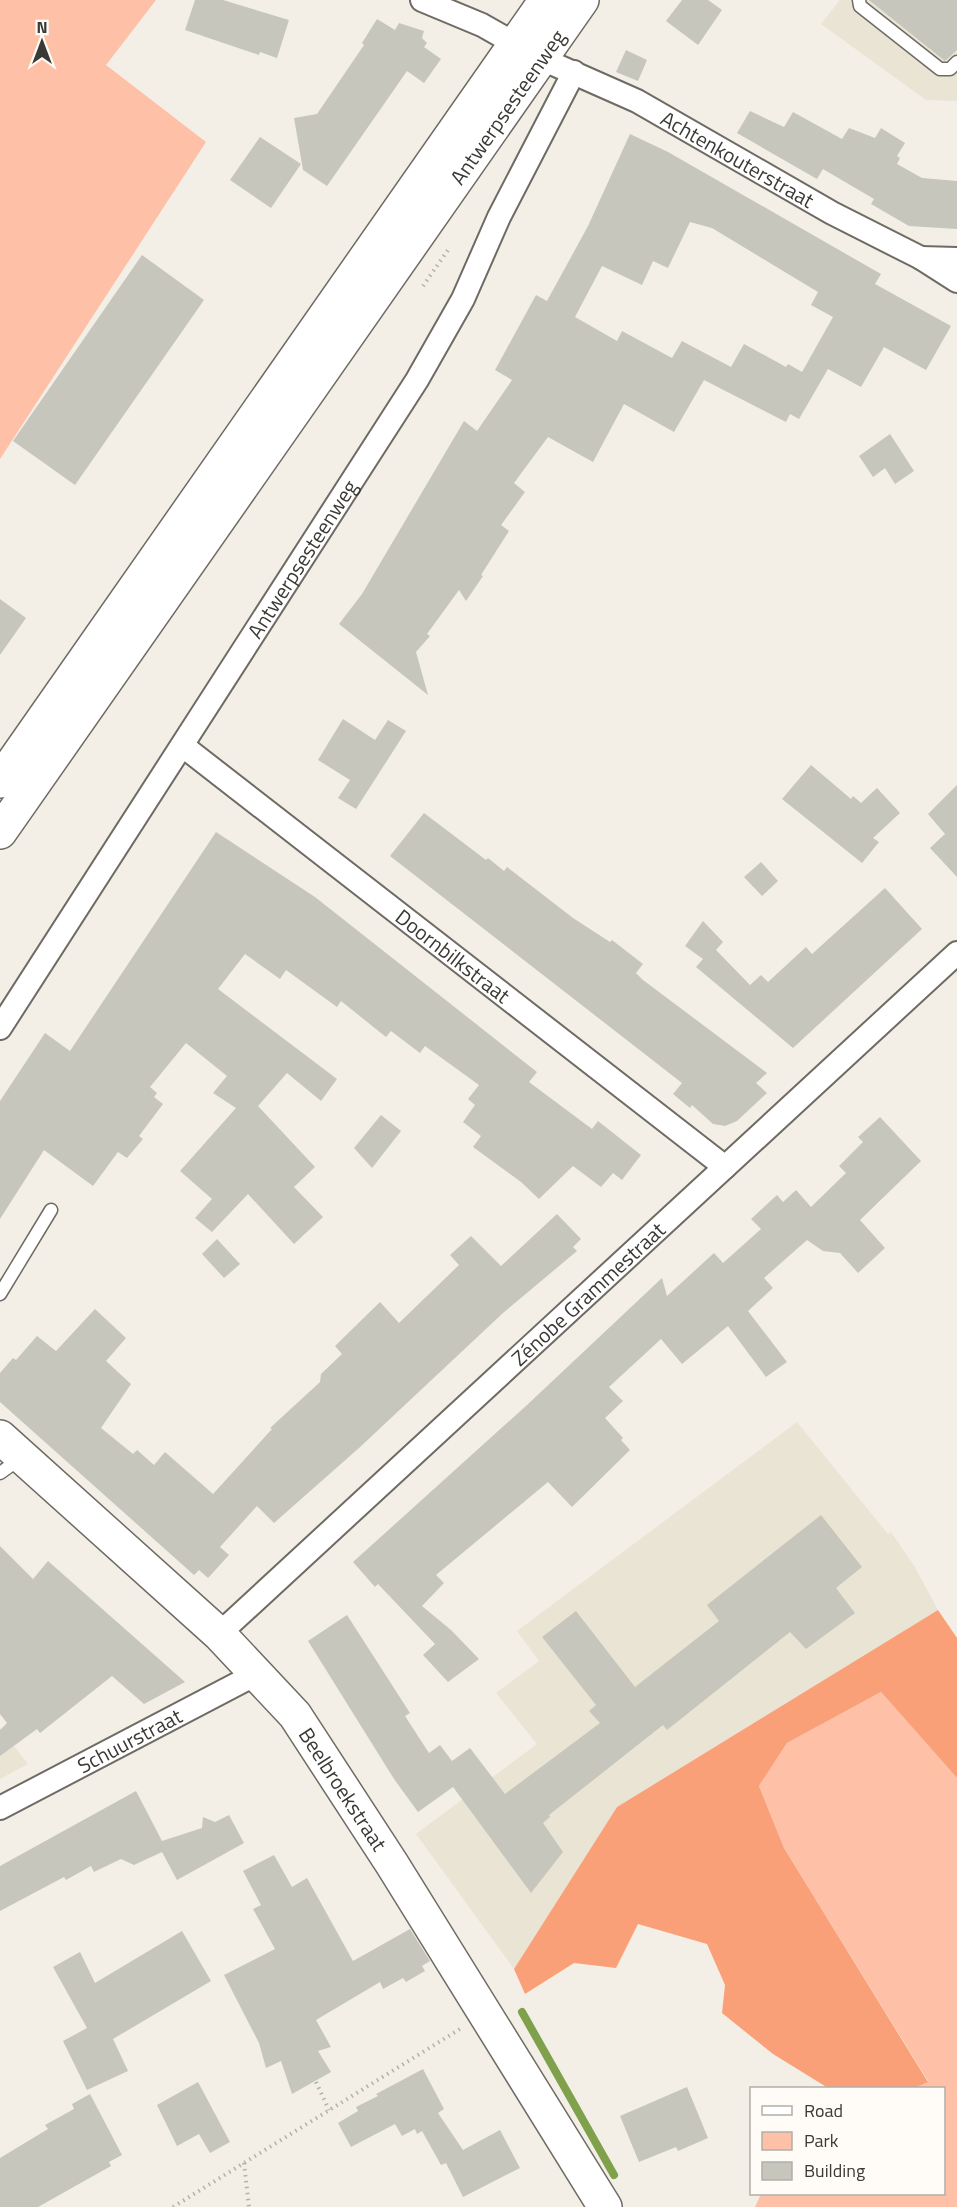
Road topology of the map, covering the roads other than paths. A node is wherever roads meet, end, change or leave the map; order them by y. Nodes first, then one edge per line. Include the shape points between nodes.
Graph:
1 (422, 0) edge
2 (546, 0) edge
3 (582, 0) edge
4 (859, 0) edge
5 (528, 50) junction
6 (957, 62) edge
7 (574, 72) junction
8 (921, 258) junction
9 (957, 259) edge
10 (957, 281) edge
11 (183, 746) junction
12 (0, 781) edge
13 (0, 832) edge
14 (957, 953) edge
15 (0, 1028) edge
16 (724, 1167) junction
17 (51, 1210) dead end
18 (0, 1294) edge
19 (7, 1456) edge
20 (219, 1634) junction
21 (258, 1673) junction
22 (0, 1808) edge
23 (605, 2207) edge

1 - 5 street, Achtenkouterstraat
2 - 5 main road, Antwerpsesteenweg
3 - 5 main road, Antwerpsesteenweg
4 - 6 lane via 860,6 940,69 950,69
5 - 7 street, Achtenkouterstraat
5 - 12 main road, Antwerpsesteenweg
5 - 13 main road, Antwerpsesteenweg
7 - 8 street, Achtenkouterstraat via 637,101 832,213
7 - 11 street, Antwerpsesteenweg via 499,217 463,299 417,380
8 - 9 street
8 - 10 street, Achtenkouterstraat
11 - 15 street, Antwerpsesteenweg
11 - 16 street, Doornbilkstraat
14 - 16 street, Zénobe Grammestraat
16 - 20 street, Zénobe Grammestraat
17 - 18 lane
19 - 20 main road, Beelbroekstraat
20 - 21 main road, Beelbroekstraat
21 - 22 street, Schuurstraat
21 - 23 main road, Beelbroekstraat via 295,1715

